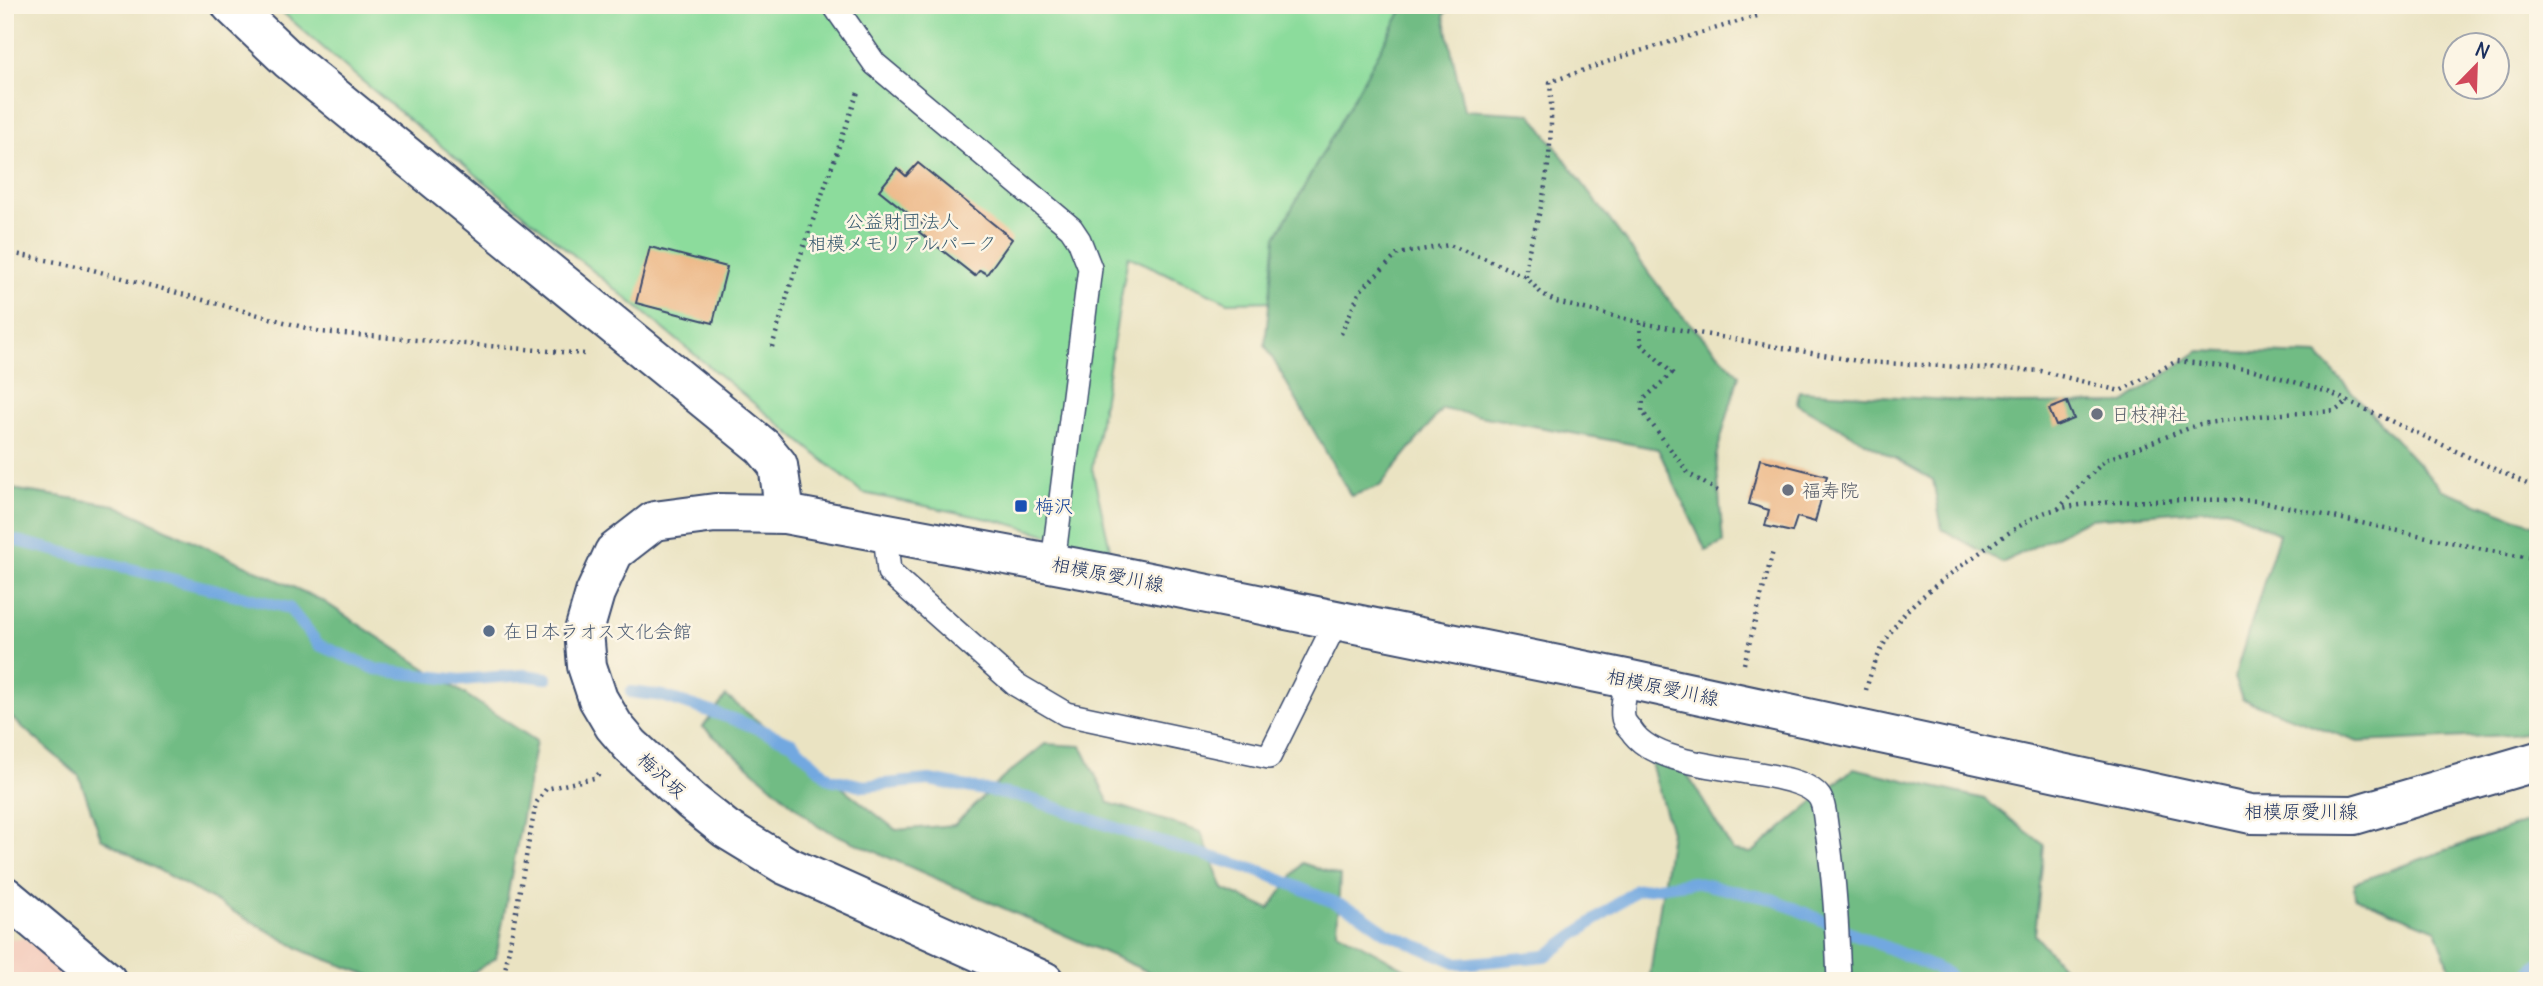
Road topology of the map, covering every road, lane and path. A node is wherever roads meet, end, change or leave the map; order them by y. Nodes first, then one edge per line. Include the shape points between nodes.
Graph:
1 (231, 5) edge
2 (834, 5) edge
3 (1757, 16) dead end
4 (875, 64) junction
5 (5, 252) edge
6 (1526, 277) junction
7 (1640, 323) junction
8 (1341, 334) dead end
9 (625, 336) junction
10 (772, 346) dead end
11 (2349, 401) junction
12 (2538, 489) edge
13 (1721, 493) dead end
14 (2057, 509) junction
15 (785, 514) junction
16 (885, 532) junction
17 (1773, 551) dead end
18 (2538, 559) edge
19 (1053, 563) junction
20 (1337, 620) junction
21 (1626, 679) junction
22 (1735, 702) junction
23 (1857, 728) junction
24 (631, 746) junction
25 (2538, 761) edge
26 (9, 905) edge
27 (107, 981) edge
28 (503, 981) edge
29 (1044, 981) edge
30 (1839, 981) edge

1 - 9 main road via 289,61
2 - 4 lane
3 - 6 path via 1550,82 1552,116 1542,202
4 - 10 path via 864,75
4 - 19 lane via 1071,228 1090,268
5 - 9 path via 82,267 321,332 605,356
6 - 7 path via 1556,302
6 - 8 path via 1449,245 1398,254 1360,291
7 - 11 path via 1863,362 2041,372 2120,391 2177,360 2254,370
7 - 13 path via 1641,344 1672,373 1643,400 1642,411 1689,474
9 - 15 main road via 763,447 778,465
11 - 12 path
11 - 14 path via 2335,411 2266,415 2188,429 2105,460
14 - 18 path via 2096,502 2259,501
14 - 23 path via 2023,523 1905,612 1868,682
15 - 16 main road, 相模原愛川線
15 - 24 main road, 梅沢坂 via 715,513 654,521 614,552 594,593 584,631 587,666 598,699
16 - 19 main road, 相模原愛川線
16 - 20 lane via 889,572 1014,684 1066,714 1269,757
17 - 22 path
19 - 20 main road, 相模原愛川線
20 - 21 main road, 相模原愛川線
21 - 22 main road, 相模原愛川線
21 - 30 lane via 1623,718 1636,739 1713,768 1791,780 1810,787 1821,799 1834,874
22 - 23 main road, 相模原愛川線
23 - 25 main road, 相模原愛川線 via 2251,814 2354,815
24 - 28 path via 594,778 546,789 536,803
24 - 29 main road, 梅沢坂 via 709,815 785,865
26 - 27 main road

